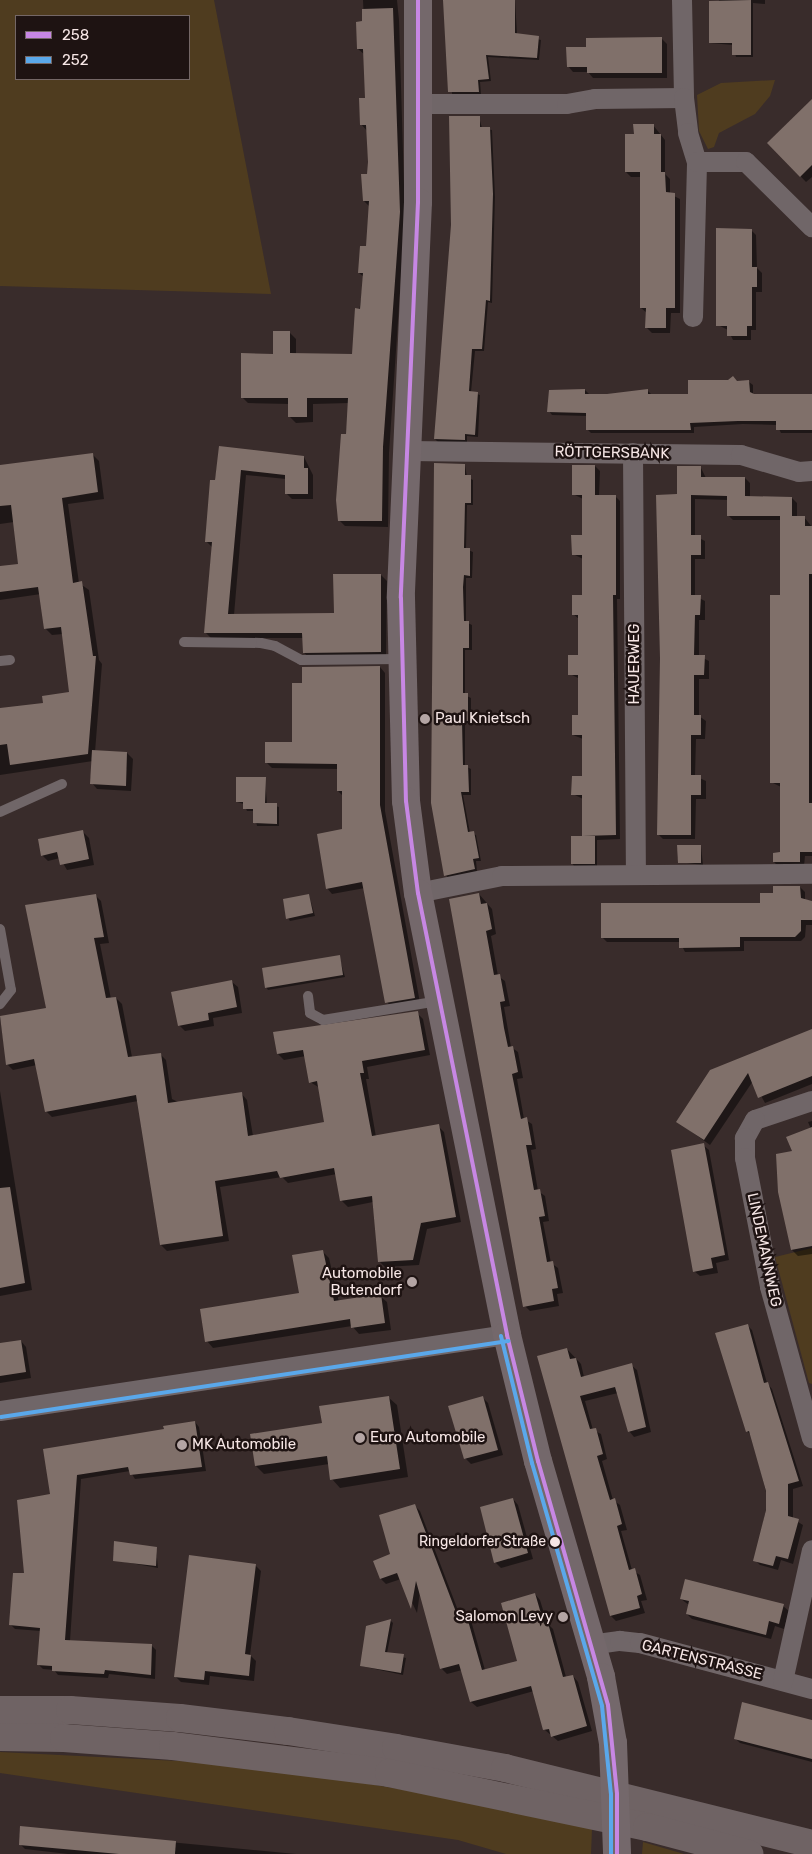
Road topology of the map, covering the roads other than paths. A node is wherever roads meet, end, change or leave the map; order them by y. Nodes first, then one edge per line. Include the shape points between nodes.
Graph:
1 (418, 0) edge
2 (682, 0) edge
3 (684, 98) junction
4 (419, 104) junction
5 (697, 162) junction
6 (812, 226) edge
7 (693, 317) dead end
8 (409, 451) junction
9 (633, 453) junction
10 (812, 471) edge
11 (184, 642) dead end
12 (402, 660) junction
13 (62, 784) dead end
14 (0, 812) edge
15 (812, 874) edge
16 (636, 875) junction
17 (418, 893) junction
18 (0, 928) edge
19 (308, 996) dead end
20 (440, 1000) junction
21 (0, 1004) edge
22 (812, 1101) edge
23 (507, 1335) junction
24 (0, 1411) edge
25 (812, 1438) edge
26 (812, 1550) edge
27 (590, 1645) junction
28 (783, 1681) junction
29 (812, 1689) edge
30 (0, 1710) edge
31 (0, 1737) edge
32 (812, 1844) edge
33 (617, 1854) edge
34 (749, 1854) edge

1 - 4 street
2 - 3 street
3 - 4 street via 595,99 567,104
3 - 5 street via 688,132
4 - 8 street
5 - 6 street via 746,162
5 - 7 street
8 - 9 street, RÖTTGERSBANK
8 - 12 street via 401,598
9 - 10 street, RÖTTGERSBANK via 741,455 800,472
9 - 16 street, HAUERWEG
11 - 12 lane via 260,643 275,646 301,660
12 - 17 street via 406,801
13 - 14 lane
15 - 16 street
16 - 17 street via 502,876
17 - 20 street
18 - 21 lane via 11,990
19 - 20 lane via 310,1013 323,1020
20 - 23 street
22 - 25 street, LINDEMANNWEG via 756,1120 745,1138 745,1158 770,1287
23 - 24 street
23 - 27 street
26 - 28 street
27 - 28 street, GARTENSTRASSE via 620,1641 640,1643
27 - 33 street, bridge via 601,1677 613,1743
28 - 29 street, GARTENSTRASSE
30 - 32 highway via 70,1710 180,1718 387,1747 505,1768
31 - 34 highway via 173,1746 389,1772 647,1827

